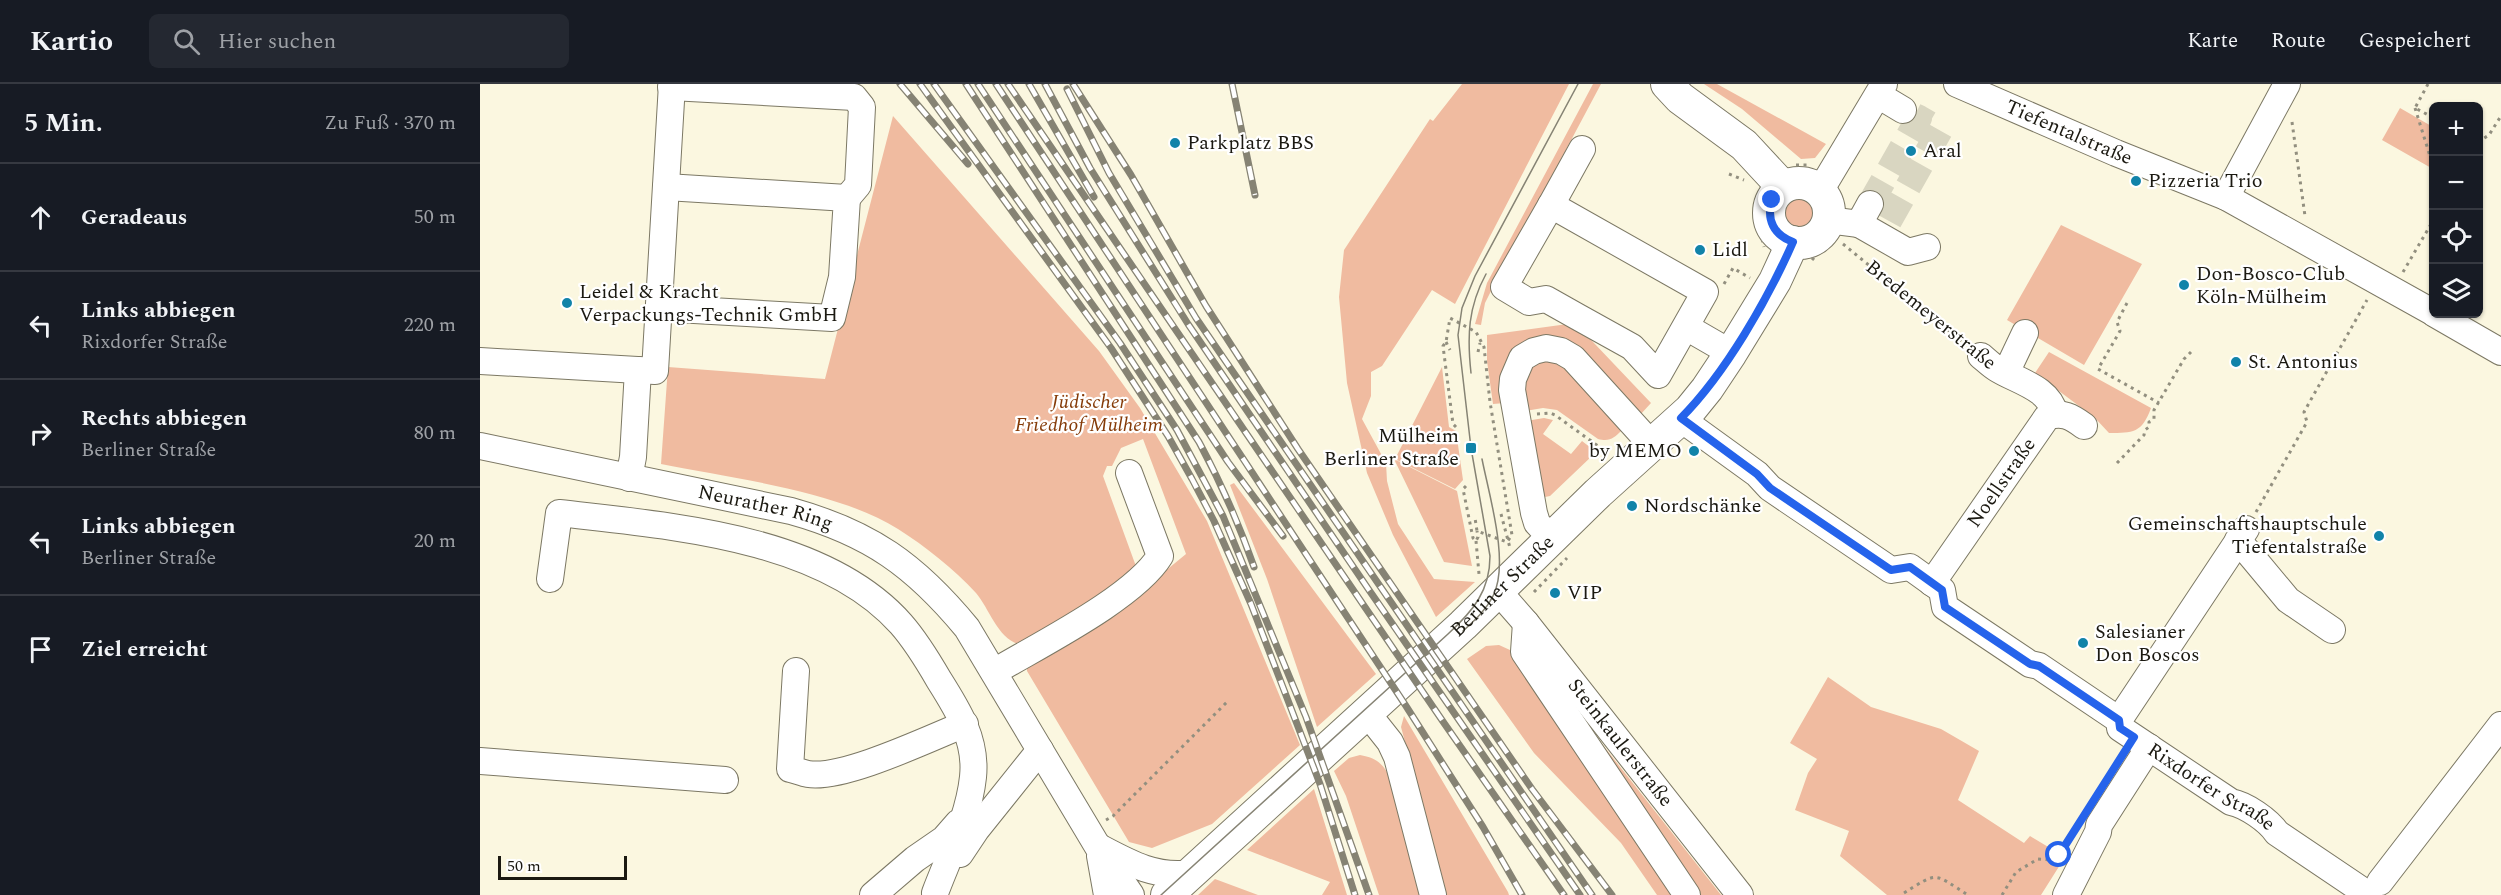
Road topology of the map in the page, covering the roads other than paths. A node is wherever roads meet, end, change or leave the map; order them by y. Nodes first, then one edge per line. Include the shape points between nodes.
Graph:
1 (1667, 84) edge
2 (1957, 84) edge
3 (671, 85) edge
4 (2285, 87) edge
5 (1881, 90) edge
6 (1903, 110) tunnel mouth
7 (1582, 149) dead end
8 (1787, 175) junction
9 (666, 188) junction
10 (2226, 197) junction
11 (847, 198) junction
12 (1551, 205) junction
13 (1830, 218) junction
14 (1793, 242) junction
15 (1927, 247) dead end
16 (659, 308) junction
17 (2429, 310) edge
18 (2443, 318) edge
19 (1686, 327) junction
20 (2025, 333) dead end
21 (2501, 352) edge
22 (1731, 353) junction
23 (1981, 356) road end
24 (480, 361) edge
25 (638, 370) junction
26 (2006, 374) junction
27 (2055, 414) junction
28 (1681, 418) junction
29 (2084, 426) dead end
30 (1645, 438) junction
31 (480, 446) edge
32 (1129, 473) dead end
33 (628, 478) junction
34 (1551, 538) junction
35 (550, 579) dead end
36 (1489, 582) junction
37 (1932, 583) junction
38 (1526, 624) junction
39 (2332, 630) dead end
40 (796, 671) dead end
41 (994, 672) junction
42 (1367, 712) junction
43 (965, 724) junction
44 (2501, 725) edge
45 (2134, 735) junction
46 (1040, 750) junction
47 (480, 761) edge
48 (725, 780) dead end
49 (963, 819) junction
50 (1094, 839) junction
51 (1191, 873) junction
52 (2375, 888) edge
53 (934, 894) edge
54 (873, 895) edge
55 (1107, 895) edge
56 (1131, 895) edge
57 (1167, 895) edge
58 (1433, 895) edge
59 (1687, 895) edge
60 (1740, 895) edge
61 (2066, 895) edge

1 - 8 main road via 1680,98
2 - 10 street, Tiefentalstraße
3 - 9 street
3 - 11 street via 854,97 862,107 858,185
4 - 10 street
5 - 6 street
5 - 13 street via 1836,165
7 - 12 street
8 - 13 main road via 1802,183
8 - 14 main road via 1772,200 1769,218 1777,234
9 - 11 street
9 - 16 street
10 - 17 street, Tiefentalstraße
11 - 16 street via 842,277 832,318
12 - 19 street via 1705,292
12 - 19 street via 1504,287 1529,302 1546,299 1632,347 1658,375
13 - 14 main road via 1814,239
13 - 15 street via 1874,221 1908,252
14 - 22 main road, Berliner Straße
16 - 25 street via 655,371
18 - 21 street, Tiefentalstraße
19 - 22 street
20 - 26 street
22 - 28 main road, Berliner Straße
23 - 26 street, Bredemeyerstraße
24 - 25 street
25 - 33 street via 633,458
26 - 27 street, Bredemeyerstraße via 2045,397
27 - 29 street via 2064,414
27 - 37 street, Noellstraße via 2042,423
28 - 30 main road, Berliner Straße
28 - 37 street, Rixdorfer Straße via 1770,488 1891,570 1910,567
30 - 34 main road, Berliner Straße
30 - 34 street via 1573,358 1546,348 1522,358 1512,390 1534,513
31 - 33 street, Neurather Ring
32 - 41 street via 1160,556 1151,570 1112,601
33 - 41 street, Neurather Ring via 791,511 859,535 919,576 944,601 967,628
34 - 36 main road, Berliner Straße
35 - 43 street via 559,513 651,524 763,545 823,567 874,599 920,650
36 - 38 street, Steinkaulerstraße
36 - 42 main road, Berliner Straße
37 - 45 street, Rixdorfer Straße via 1942,590 1945,607 2030,664 2039,666
38 - 59 street via 1524,652
38 - 60 street, Steinkaulerstraße
39 - 45 street via 2288,600 2242,535
40 - 43 street via 790,769 799,772 830,773 871,762
41 - 46 street, Neurather Ring
42 - 51 main road, Berliner Straße
42 - 58 street via 1397,757
43 - 49 street via 973,775
44 - 52 street
45 - 52 street, Rixdorfer Straße via 2277,833
45 - 61 street via 2089,827
46 - 50 street, Neurather Ring
46 - 53 street via 976,830
47 - 48 street
49 - 53 street
49 - 54 street via 944,839
50 - 51 street via 1130,863 1153,872
50 - 55 street
50 - 56 street, Neurather Ring
51 - 57 main road, Berliner Straße

